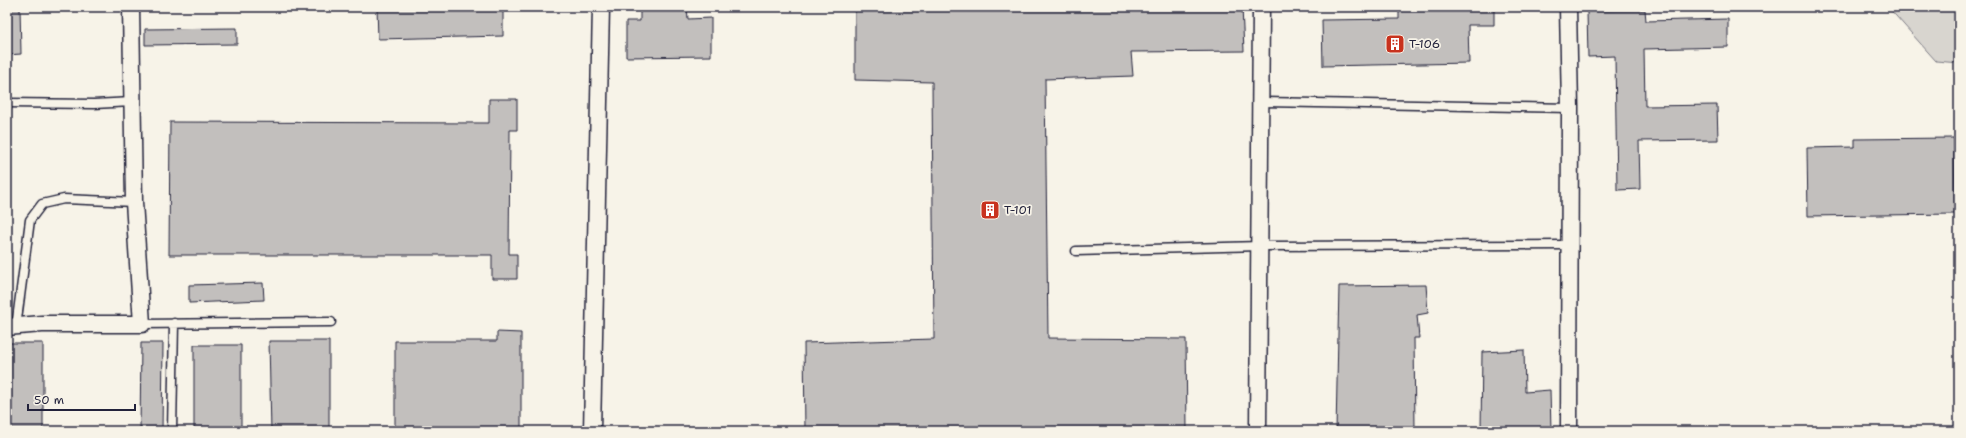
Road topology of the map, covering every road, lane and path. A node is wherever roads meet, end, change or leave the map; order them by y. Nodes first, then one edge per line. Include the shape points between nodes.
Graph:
1 (131, 7) edge
2 (601, 7) edge
3 (1261, 7) edge
4 (1568, 7) edge
5 (132, 102) junction
6 (1260, 102) junction
7 (7, 103) edge
8 (1570, 108) junction
9 (134, 202) junction
10 (1569, 245) junction
11 (1260, 246) junction
12 (1076, 251) dead end
13 (331, 322) dead end
14 (174, 323) junction
15 (142, 324) junction
16 (11, 327) edge
17 (172, 431) edge
18 (592, 431) edge
19 (1258, 431) edge
20 (1569, 431) edge

1 - 5 street
2 - 18 street
3 - 6 street
4 - 8 street
5 - 7 lane
5 - 9 street
6 - 8 lane
6 - 11 street
8 - 10 street
9 - 15 street
9 - 16 lane via 64,199 42,204 30,220
10 - 11 lane
10 - 20 street
11 - 12 lane
11 - 19 street
13 - 14 lane
14 - 15 lane
14 - 17 lane
15 - 16 street via 42,324

